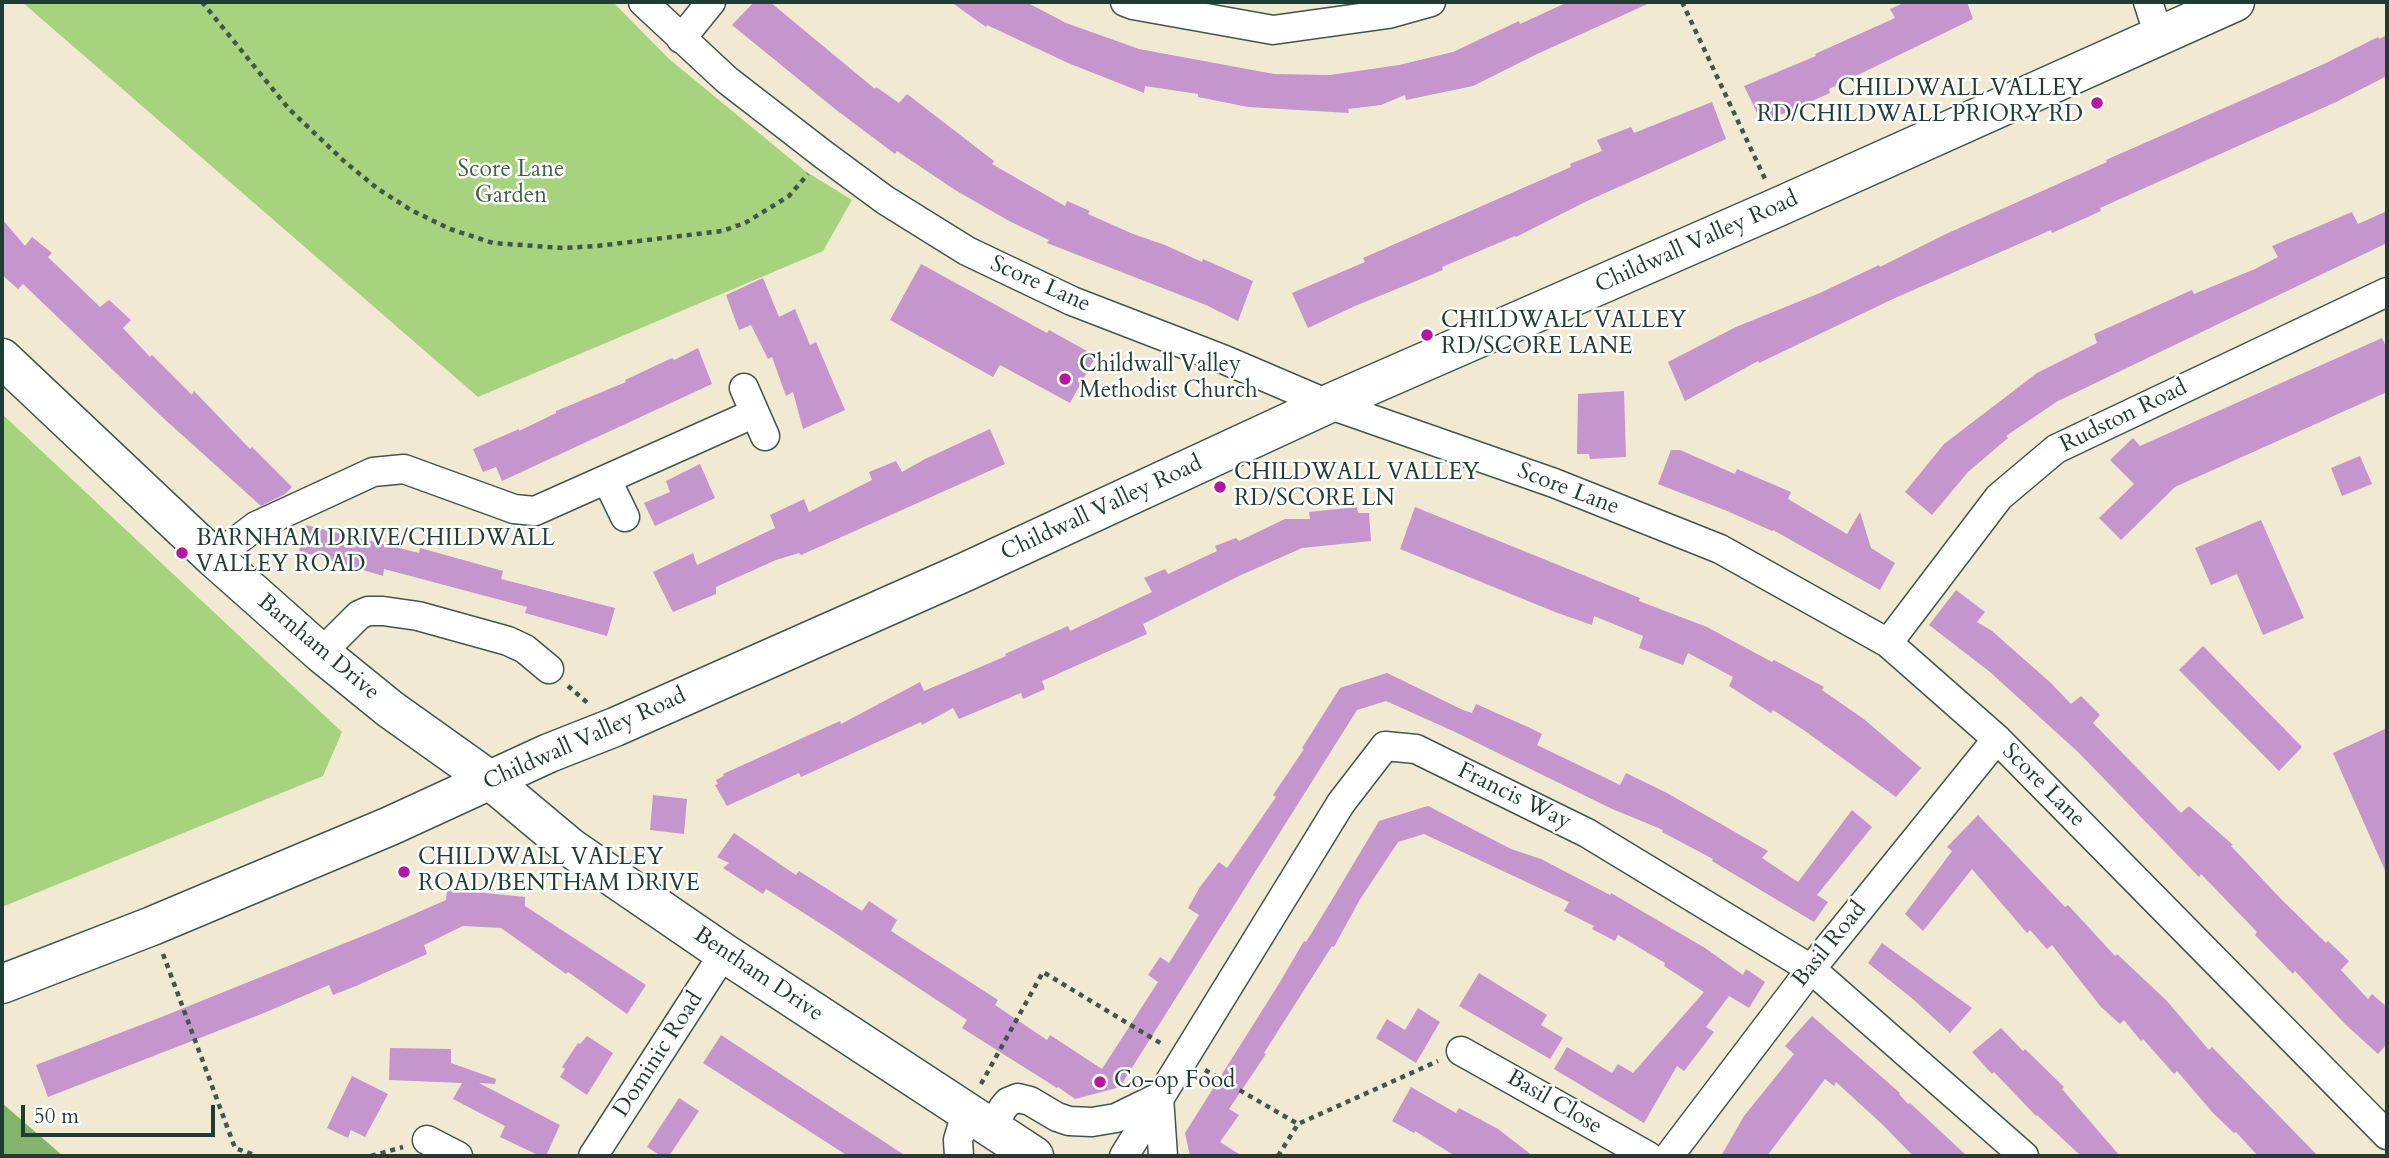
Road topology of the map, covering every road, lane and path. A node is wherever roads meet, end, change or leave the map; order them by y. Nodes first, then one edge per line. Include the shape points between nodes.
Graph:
1 (202, 2) edge
2 (643, 2) edge
3 (711, 2) edge
4 (1125, 2) edge
5 (1431, 2) edge
6 (1682, 2) edge
7 (2235, 2) edge
8 (2153, 19) edge
9 (681, 39) junction
10 (824, 155) junction
11 (1779, 207) junction
12 (2387, 292) edge
13 (2, 358) edge
14 (1328, 404) junction
15 (755, 413) dead end
16 (607, 480) junction
17 (625, 517) dead end
18 (214, 558) junction
19 (1888, 643) junction
20 (321, 653) junction
21 (548, 669) joint
22 (615, 727) junction
23 (1997, 739) junction
24 (491, 781) junction
25 (152, 926) junction
26 (724, 953) junction
27 (1811, 969) junction
28 (2, 984) edge
29 (1461, 1051) joint
30 (1185, 1058) junction
31 (1158, 1097) junction
32 (978, 1121) junction
33 (1298, 1124) junction
34 (2387, 1135) edge
35 (427, 1140) joint
36 (257, 1156) edge
37 (371, 1156) edge
38 (458, 1156) edge
39 (593, 1156) edge
40 (959, 1156) edge
41 (1034, 1156) edge
42 (1124, 1156) edge
43 (1163, 1156) edge
44 (1278, 1156) edge
45 (1648, 1156) edge
46 (1669, 1156) edge
47 (2024, 1156) edge

1 - 10 path via 289,109 345,162 411,210 493,243 563,248 722,231 745,223 789,196
2 - 9 street, Score Lane
3 - 9 street
4 - 5 street via 1273,30 1388,14
6 - 11 path
7 - 8 main road, Childwall Valley Road
8 - 11 main road, Childwall Valley Road
9 - 10 street, Score Lane
10 - 14 street, Score Lane via 885,200 1017,277
11 - 14 main road, Childwall Valley Road
12 - 19 street, Rudston Road via 2056,449 1998,497
13 - 18 main road, Barnham Drive
14 - 19 street, Score Lane via 1554,483 1720,549
14 - 22 main road, Childwall Valley Road
15 - 16 street
16 - 17 street
16 - 18 street via 527,511 415,472 383,470 256,526
18 - 20 main road, Barnham Drive
19 - 23 street, Score Lane
20 - 21 street via 359,615 383,611 418,616 508,642 525,649
20 - 24 main road, Barnham Drive
21 - 22 path
22 - 24 main road, Childwall Valley Road
23 - 27 street, Basil Road
23 - 34 street, Score Lane
24 - 25 main road, Childwall Valley Road
24 - 26 main road, Bentham Drive via 571,848
25 - 28 main road, Childwall Valley Road
25 - 36 path via 235,1148
26 - 32 main road, Bentham Drive
26 - 39 street, Dominic Road
27 - 30 street, Francis Way via 1587,833 1416,749 1385,746 1341,803
27 - 46 street, Basil Road
27 - 47 street, Francis Way
29 - 33 path
29 - 45 street, Basil Close
30 - 31 street, Francis Way
30 - 32 path via 1043,972
30 - 33 path
31 - 32 street via 1116,1118 1092,1122 1069,1121 1018,1098
31 - 42 street, Francis Way
31 - 43 street
32 - 40 street via 957,1140
32 - 41 main road, Bentham Drive
33 - 44 path
35 - 37 path
35 - 38 street

